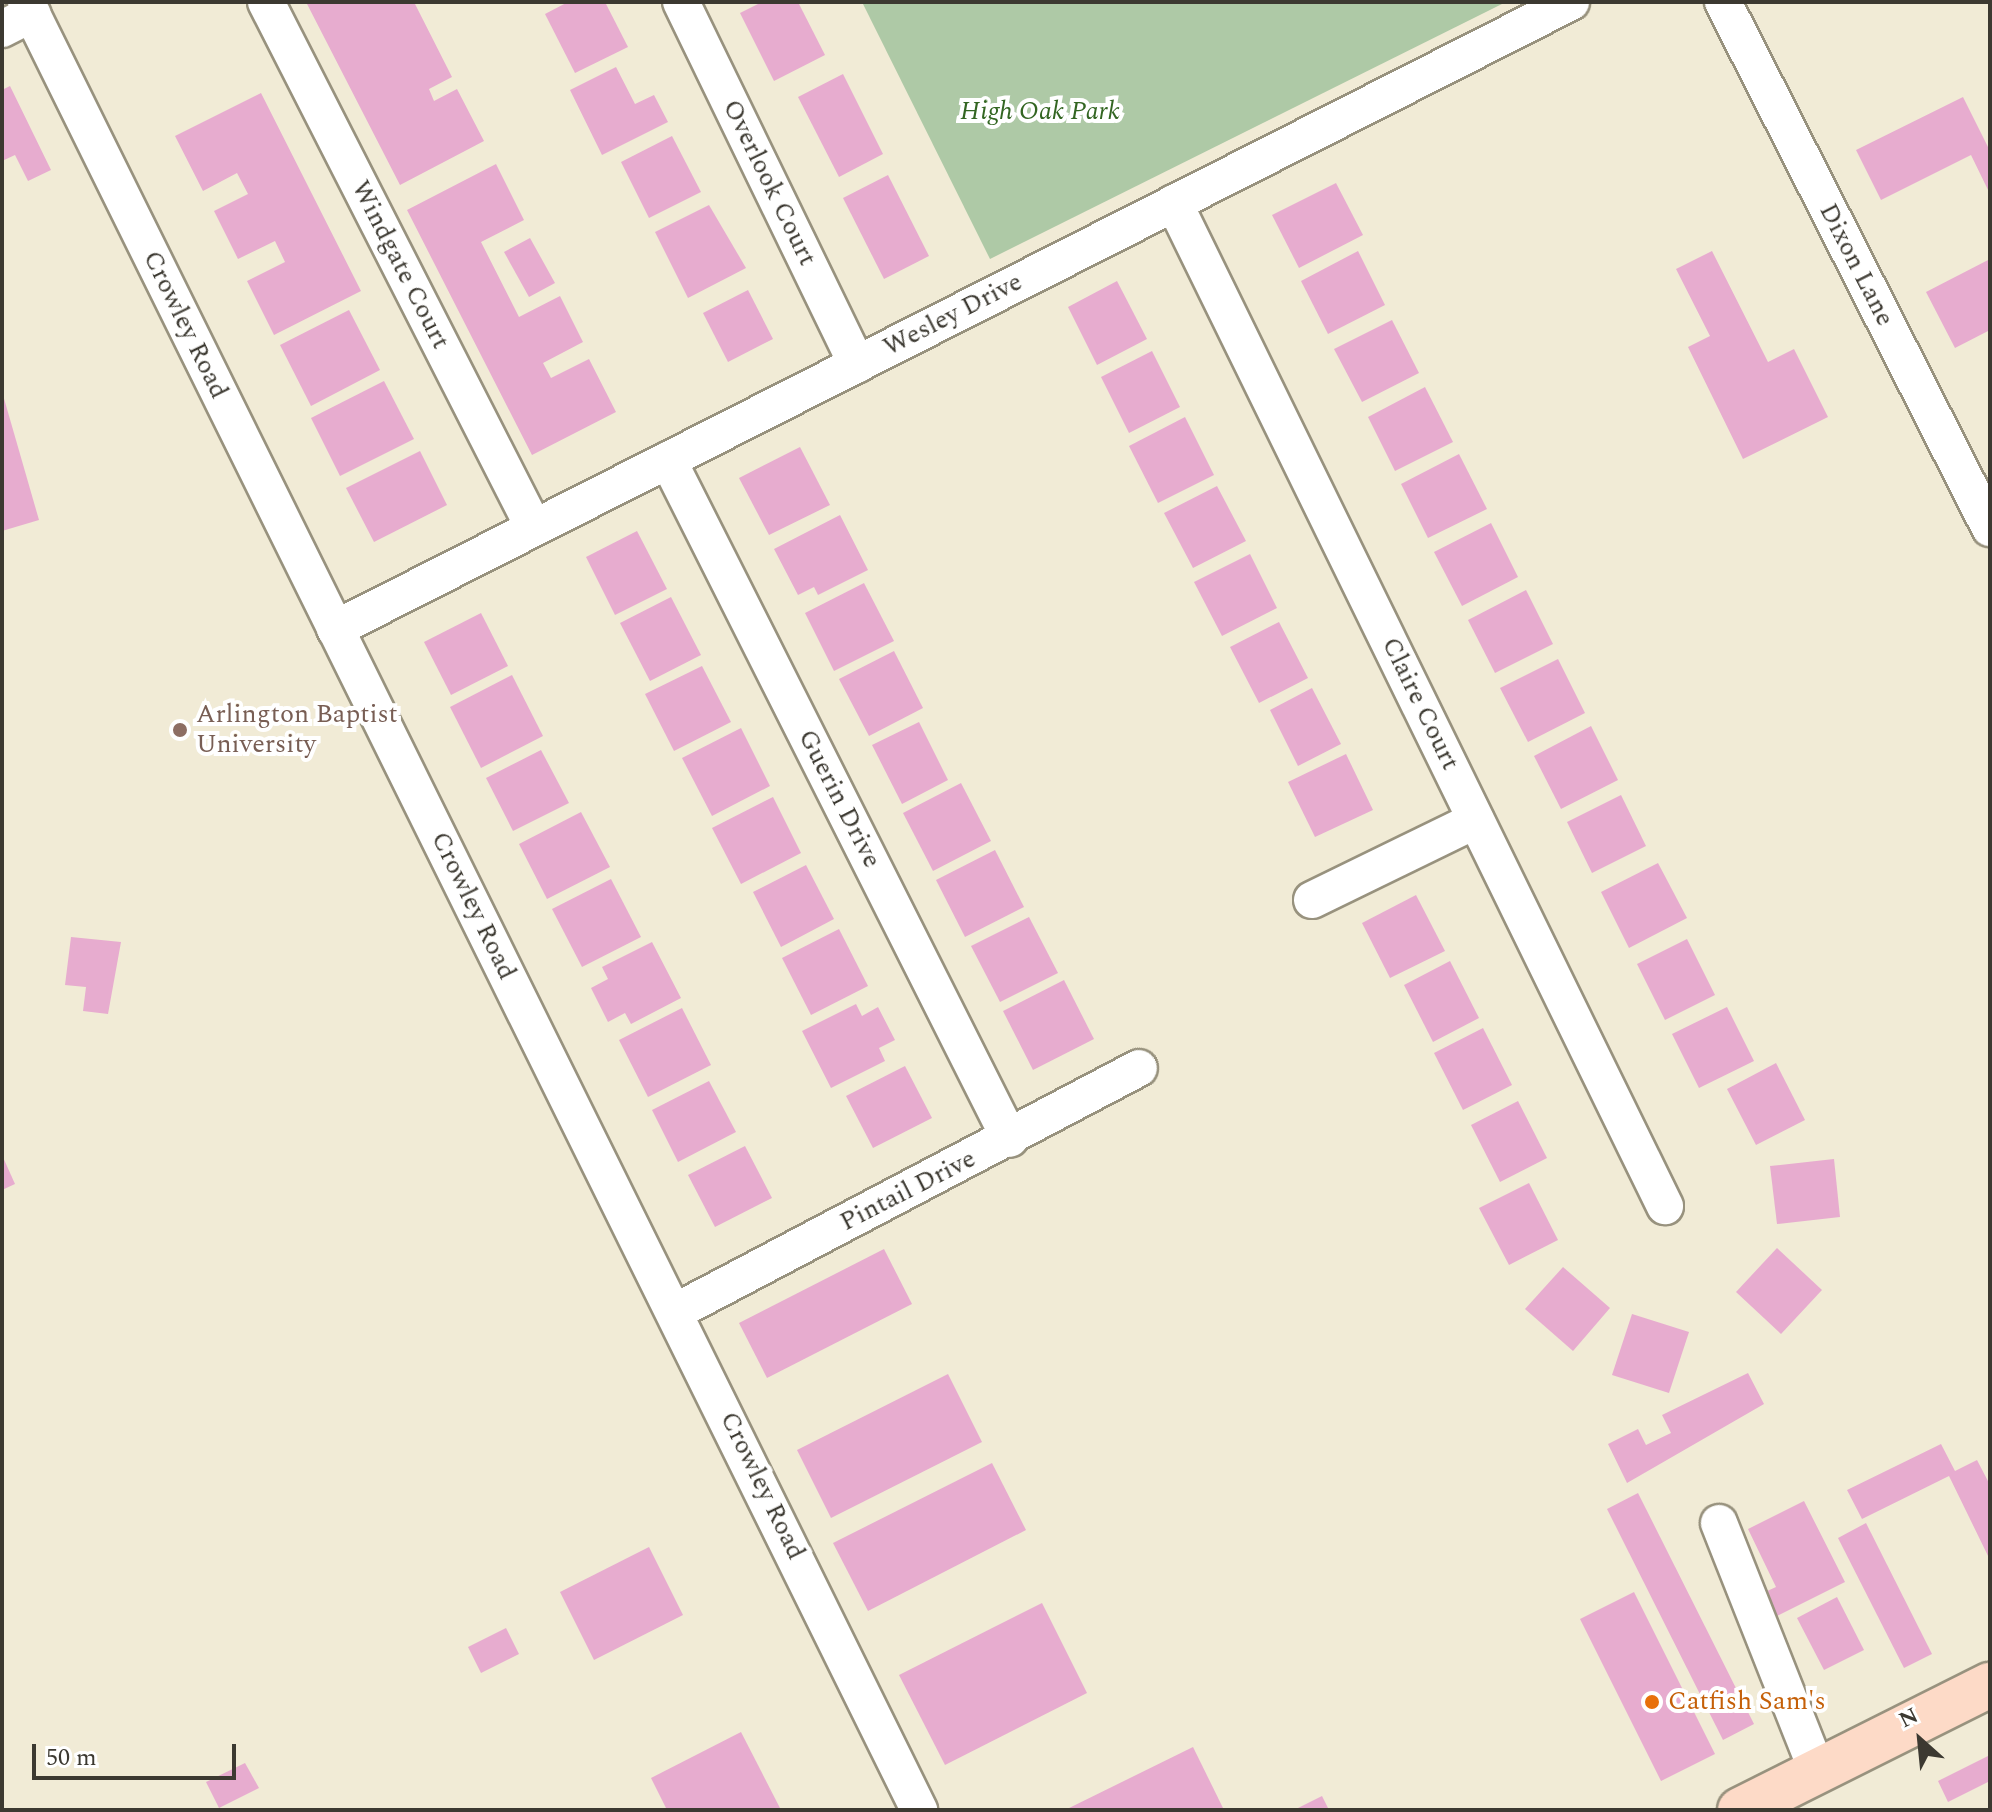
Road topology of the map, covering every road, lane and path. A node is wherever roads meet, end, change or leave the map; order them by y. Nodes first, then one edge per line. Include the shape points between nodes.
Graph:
1 (266, 2) edge
2 (681, 2) edge
3 (1571, 2) edge
4 (1723, 2) edge
5 (20, 15) edge
6 (1174, 203) junction
7 (857, 364) junction
8 (668, 460) junction
9 (534, 528) junction
10 (1990, 528) edge
11 (335, 629) junction
12 (1476, 820) junction
13 (1312, 900) dead end
14 (1139, 1068) dead end
15 (1010, 1139) junction
16 (1665, 1206) dead end
17 (675, 1312) junction
18 (1719, 1523) dead end
19 (1990, 1685) edge
20 (1817, 1771) junction
21 (919, 1810) edge
22 (1740, 1810) edge

1 - 9 street, Windgate Court
2 - 7 street, Overlook Court
3 - 6 street, Wesley Drive
4 - 10 street, Dixon Lane
5 - 11 street, Crowley Road
6 - 7 street, Wesley Drive
6 - 12 street, Claire Court
7 - 8 street, Wesley Drive
8 - 9 street, Wesley Drive
8 - 15 street, Guerin Drive
9 - 11 street, Wesley Drive
11 - 17 street, Crowley Road
12 - 13 street
12 - 16 street, Claire Court
14 - 15 street, Pintail Drive
15 - 17 street, Pintail Drive
17 - 21 street, Crowley Road
18 - 20 street
19 - 20 main road
20 - 22 main road

